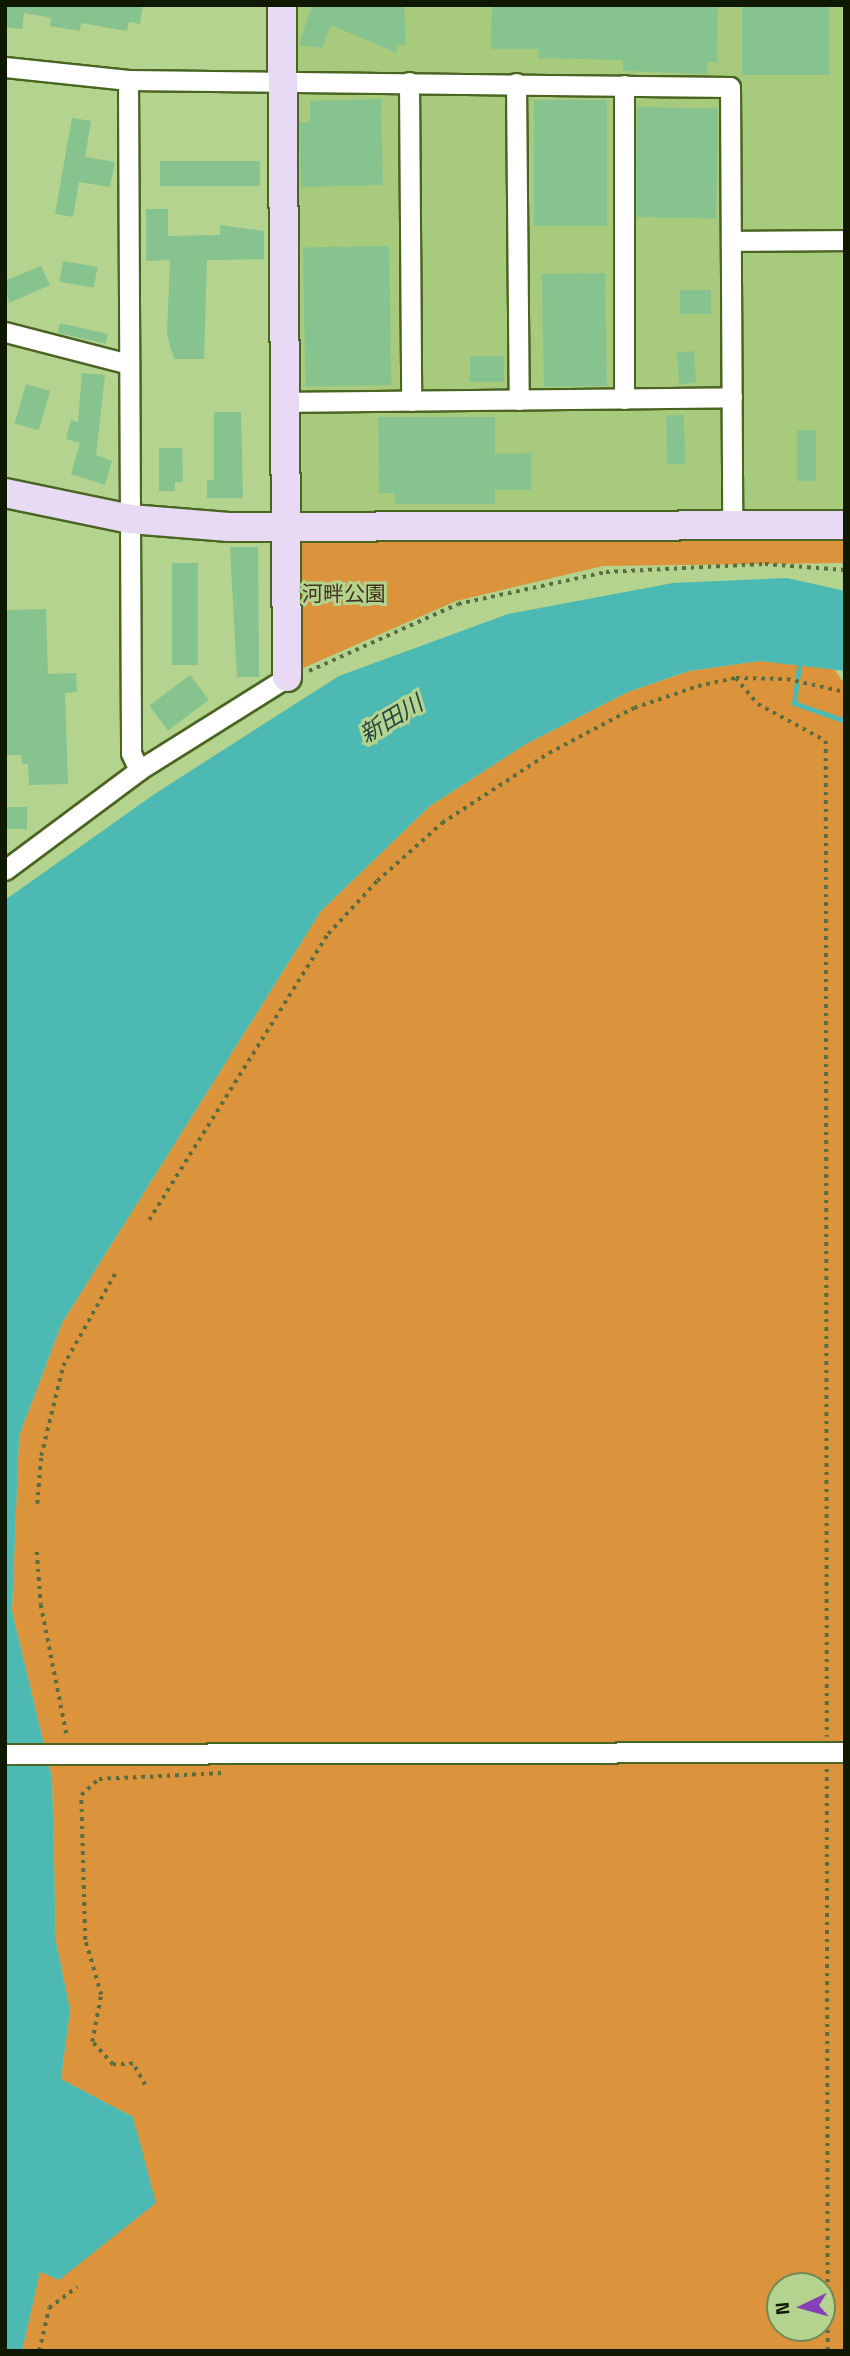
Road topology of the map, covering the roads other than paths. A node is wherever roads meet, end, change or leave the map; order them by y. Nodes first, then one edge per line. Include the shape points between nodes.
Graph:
1 (282, 5) edge
2 (5, 66) edge
3 (128, 80) junction
4 (282, 80) junction
5 (409, 82) junction
6 (516, 83) junction
7 (624, 85) junction
8 (845, 240) edge
9 (731, 241) junction
10 (5, 332) edge
11 (129, 364) junction
12 (732, 397) junction
13 (624, 399) junction
14 (519, 400) junction
15 (411, 401) junction
16 (284, 402) junction
17 (5, 493) edge
18 (130, 519) junction
19 (732, 525) junction
20 (845, 525) edge
21 (285, 527) junction
22 (287, 677) joint
23 (139, 770) junction
24 (13, 853) edge
25 (5, 870) edge
26 (836, 1752) edge
27 (5, 1754) edge

1 - 4 street
2 - 3 street
3 - 4 street
3 - 11 street
4 - 5 street
4 - 16 street
5 - 6 street
5 - 15 street
6 - 7 street
6 - 14 street
7 - 9 street via 730,87
7 - 13 street
8 - 9 street
9 - 12 street
10 - 11 street
11 - 18 street
12 - 13 street
12 - 19 street
13 - 14 street
14 - 15 street
15 - 16 street
16 - 21 street
17 - 18 street
18 - 21 street
18 - 23 street via 131,753
19 - 20 street
19 - 21 street
21 - 22 street
22 - 23 street
23 - 24 street
24 - 25 street
26 - 27 street

